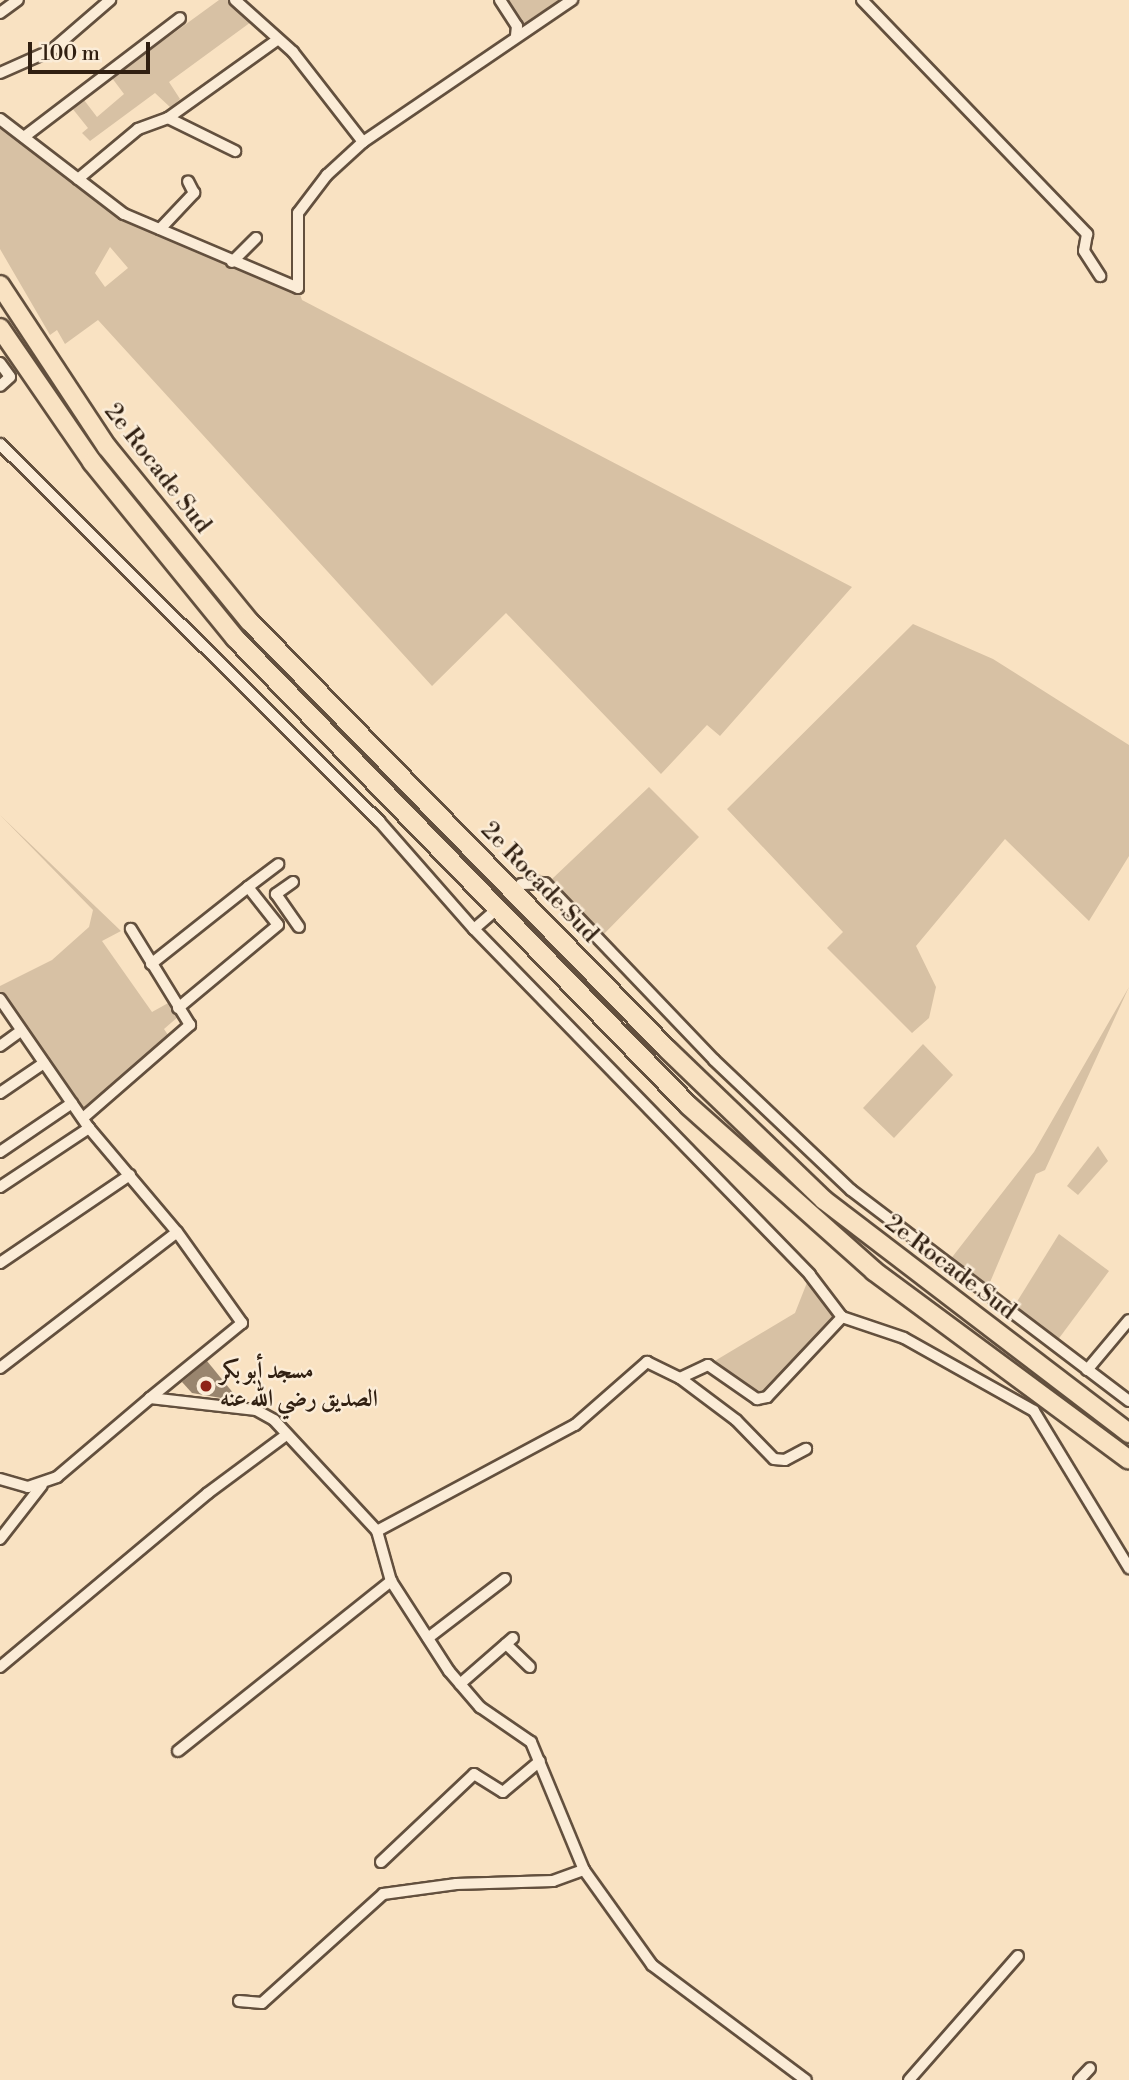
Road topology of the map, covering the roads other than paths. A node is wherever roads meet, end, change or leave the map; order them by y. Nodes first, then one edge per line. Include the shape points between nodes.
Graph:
1 (18, 0) edge
2 (110, 0) edge
3 (235, 0) edge
4 (500, 0) edge
5 (572, 0) edge
6 (862, 0) edge
7 (0, 13) edge
8 (180, 18) dead end
9 (519, 30) junction
10 (277, 40) junction
11 (0, 73) edge
12 (168, 118) junction
13 (0, 119) edge
14 (24, 137) junction
15 (363, 142) junction
16 (235, 151) dead end
17 (78, 179) junction
18 (188, 181) dead end
19 (159, 229) junction
20 (256, 238) dead end
21 (232, 262) junction
22 (1100, 276) dead end
23 (0, 285) edge
24 (0, 328) edge
25 (0, 363) edge
26 (0, 386) edge
27 (0, 444) edge
28 (278, 863) dead end
29 (293, 882) dead end
30 (521, 884) dead end
31 (248, 887) junction
32 (288, 913) junction
33 (490, 915) dead end
34 (276, 922) junction
35 (299, 927) dead end
36 (131, 929) dead end
37 (474, 929) junction
38 (151, 964) junction
39 (0, 999) edge
40 (178, 1008) junction
41 (21, 1031) junction
42 (0, 1046) edge
43 (44, 1063) junction
44 (0, 1093) edge
45 (72, 1103) junction
46 (83, 1118) junction
47 (89, 1128) junction
48 (0, 1152) edge
49 (130, 1175) junction
50 (0, 1187) edge
51 (177, 1232) junction
52 (0, 1263) edge
53 (842, 1317) junction
54 (1129, 1320) edge
55 (0, 1368) edge
56 (1087, 1370) junction
57 (680, 1378) junction
58 (150, 1398) junction
59 (1129, 1401) edge
60 (1129, 1433) edge
61 (286, 1434) junction
62 (806, 1449) dead end
63 (1129, 1460) edge
64 (0, 1479) edge
65 (42, 1485) junction
66 (377, 1531) junction
67 (0, 1539) edge
68 (1129, 1568) edge
69 (505, 1578) dead end
70 (391, 1581) junction
71 (428, 1638) junction
72 (0, 1667) edge
73 (530, 1667) dead end
74 (460, 1684) junction
75 (178, 1751) dead end
76 (540, 1761) junction
77 (381, 1862) dead end
78 (584, 1870) junction
79 (1018, 1956) dead end
80 (239, 2001) dead end
81 (1090, 2068) dead end
82 (806, 2080) edge
83 (909, 2080) edge
84 (1079, 2080) edge

1 - 7 street
2 - 11 street via 52,50
3 - 10 street
4 - 9 street
5 - 9 street
6 - 22 street via 1087,234 1084,251
8 - 14 street
9 - 15 street
10 - 12 street
10 - 15 street via 293,52
12 - 16 street
12 - 17 street via 138,129
13 - 14 street
14 - 17 street
15 - 21 street via 298,213 298,288
17 - 19 street via 124,214
18 - 19 street via 194,193
19 - 21 street
20 - 21 street
23 - 60 highway, 2e Rocade Sud via 107,447 231,600 668,1050 824,1200
24 - 63 highway, 2e Rocade Sud via 92,462 235,638 689,1106 865,1263
25 - 26 street via 10,377
27 - 37 street via 379,821
28 - 31 street
29 - 32 street via 276,894
30 - 56 street via 545,883 714,1060 851,1189
31 - 34 street
31 - 38 street
32 - 34 street
32 - 35 street
33 - 37 street
34 - 40 street via 278,925
36 - 38 street
37 - 53 street via 810,1275
38 - 40 street
39 - 41 street
40 - 46 street via 190,1026
41 - 42 street
41 - 43 street
43 - 44 street
43 - 45 street
45 - 46 street
45 - 48 street
46 - 47 street
47 - 49 street
47 - 50 street
49 - 51 street
49 - 52 street
51 - 55 street
51 - 58 street via 242,1323
53 - 57 street via 767,1397 757,1399 708,1364
53 - 68 street via 904,1338 1034,1411
54 - 56 street
56 - 59 street
57 - 62 street via 736,1420 774,1459 785,1460
57 - 66 street via 647,1362 575,1425
58 - 61 street via 256,1410
58 - 65 street
61 - 66 street
61 - 72 street via 208,1493
64 - 65 street
65 - 67 street
66 - 70 street
69 - 71 street
70 - 71 street
70 - 75 street
71 - 74 street
73 - 74 street via 510,1641
74 - 76 street via 480,1707 531,1742
76 - 77 street via 503,1792 474,1774
76 - 78 street
78 - 80 street via 553,1881 456,1884 383,1894 262,2003
78 - 82 street via 652,1965
79 - 83 street
81 - 84 street

